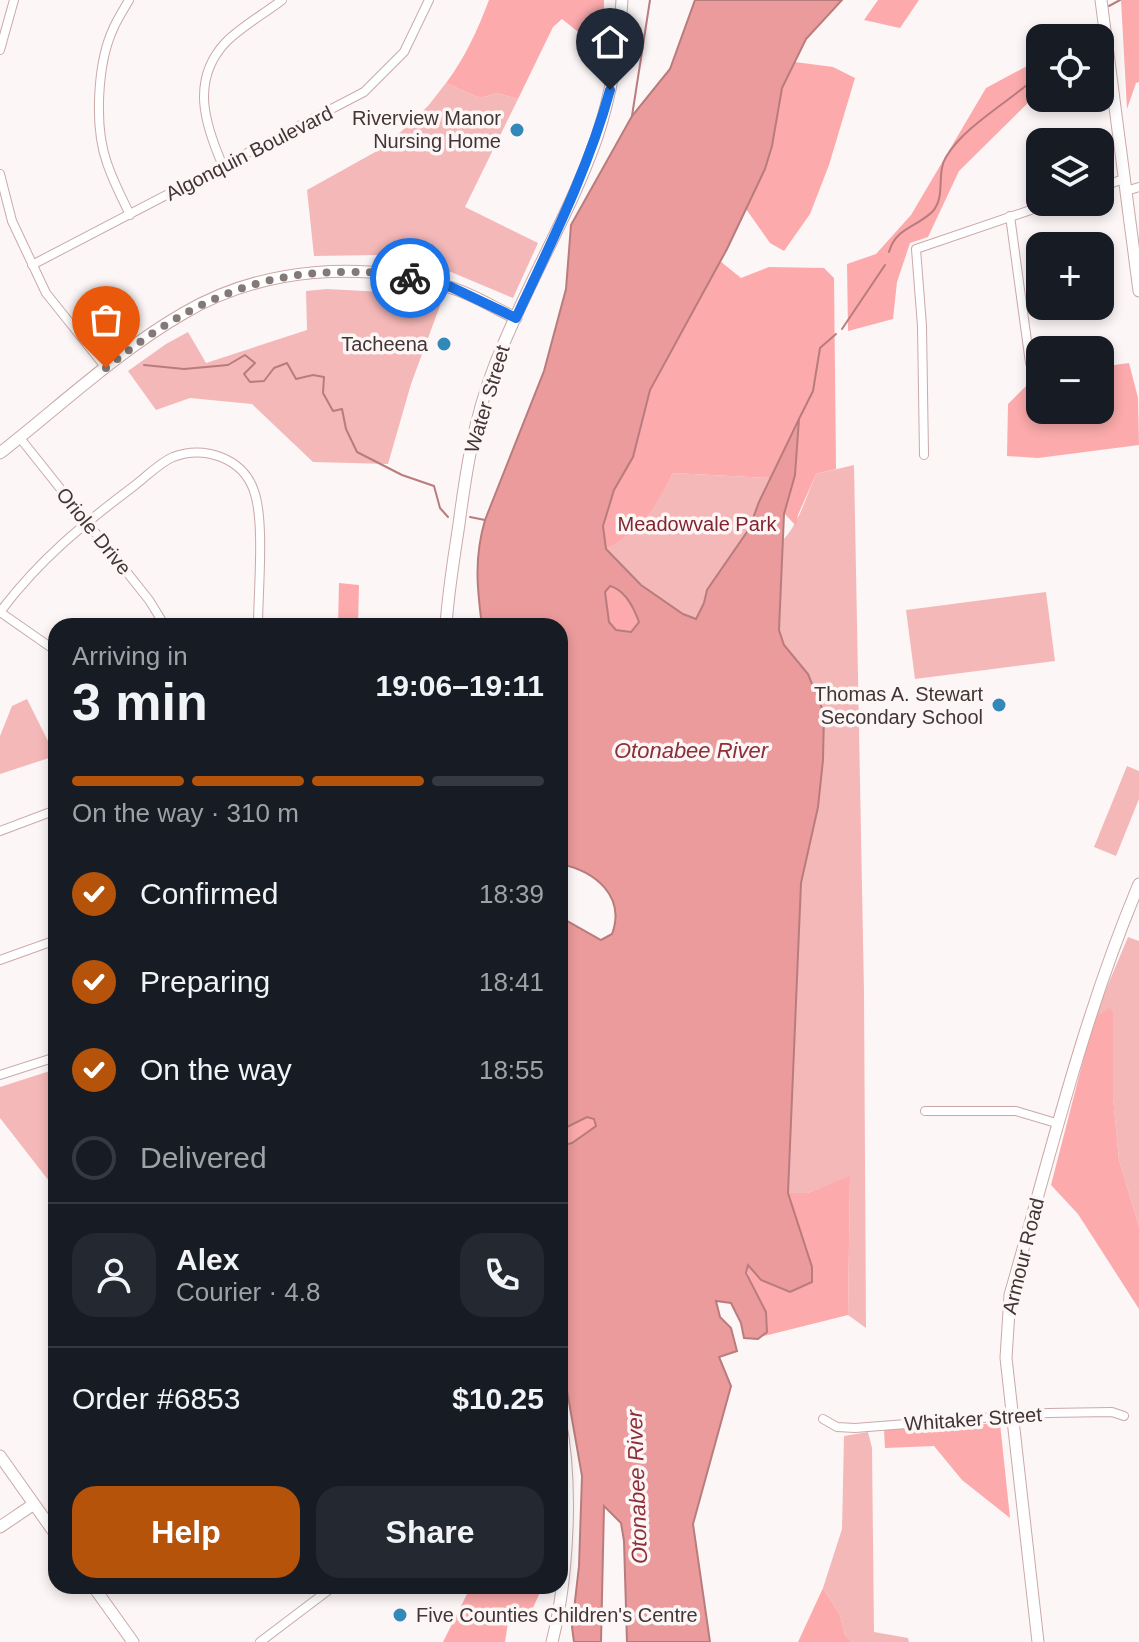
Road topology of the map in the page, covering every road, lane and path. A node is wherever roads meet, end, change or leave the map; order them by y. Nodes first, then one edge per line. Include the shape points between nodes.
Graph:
1 (14, 0) edge
2 (129, 0) edge
3 (282, 0) edge
4 (429, 0) edge
5 (622, 0) edge
6 (1101, 0) edge
7 (0, 50) edge
8 (223, 166) junction
9 (0, 174) edge
10 (1125, 185) junction
11 (1114, 186) edge
12 (1139, 187) edge
13 (1026, 211) edge
14 (130, 215) junction
15 (1010, 216) junction
16 (32, 265) junction
17 (1139, 291) edge
18 (516, 318) junction
19 (1026, 336) edge
20 (106, 368) junction
21 (20, 438) junction
22 (0, 453) edge
23 (924, 455) dead end
24 (86, 521) junction
25 (0, 612) edge
26 (160, 618) edge
27 (258, 618) edge
28 (447, 618) edge
29 (48, 645) edge
30 (48, 813) edge
31 (0, 831) edge
32 (1139, 884) edge
33 (48, 943) edge
34 (0, 960) edge
35 (48, 1060) edge
36 (0, 1075) edge
37 (925, 1111) dead end
38 (1056, 1123) junction
39 (1124, 1416) dead end
40 (1012, 1417) junction
41 (823, 1419) dead end
42 (0, 1456) edge
43 (34, 1504) junction
44 (48, 1524) edge
45 (0, 1527) edge
46 (99, 1594) edge
47 (323, 1594) edge
48 (561, 1594) edge
49 (133, 1642) edge
50 (260, 1642) edge
51 (552, 1642) edge
52 (1038, 1642) edge

1 - 7 street
2 - 14 street via 105,58 100,126 106,162
3 - 8 street via 225,43 211,66 204,113
4 - 8 street, Algonquin Boulevard via 404,52 364,92
5 - 18 main road, Water Street via 613,74 597,136
6 - 10 main road
8 - 14 street, Algonquin Boulevard
9 - 16 street via 12,221
10 - 11 street
10 - 12 street
10 - 17 main road
13 - 15 street
14 - 16 street, Algonquin Boulevard
15 - 19 street
15 - 23 street via 916,249
16 - 20 street via 46,293
18 - 20 main road via 451,287 388,272 321,272 219,296 155,331
18 - 28 main road, Water Street via 492,372 470,444
20 - 21 main road
21 - 22 main road
21 - 24 street, Oriole Drive
24 - 25 street via 55,547
24 - 26 street, Oriole Drive
24 - 27 street via 171,458 194,452 219,455 245,473 254,491 259,512
25 - 29 street
30 - 31 street
32 - 38 main road, Armour Road via 1095,996
33 - 34 street
35 - 36 street
37 - 38 street via 1016,1111
38 - 40 main road, Armour Road via 1006,1321
39 - 40 street, Whitaker Street via 1112,1412
40 - 41 street, Whitaker Street via 855,1428
40 - 52 main road, Armour Road
42 - 43 main road
43 - 44 main road
43 - 45 main road
46 - 49 main road
47 - 50 street
48 - 51 main road

